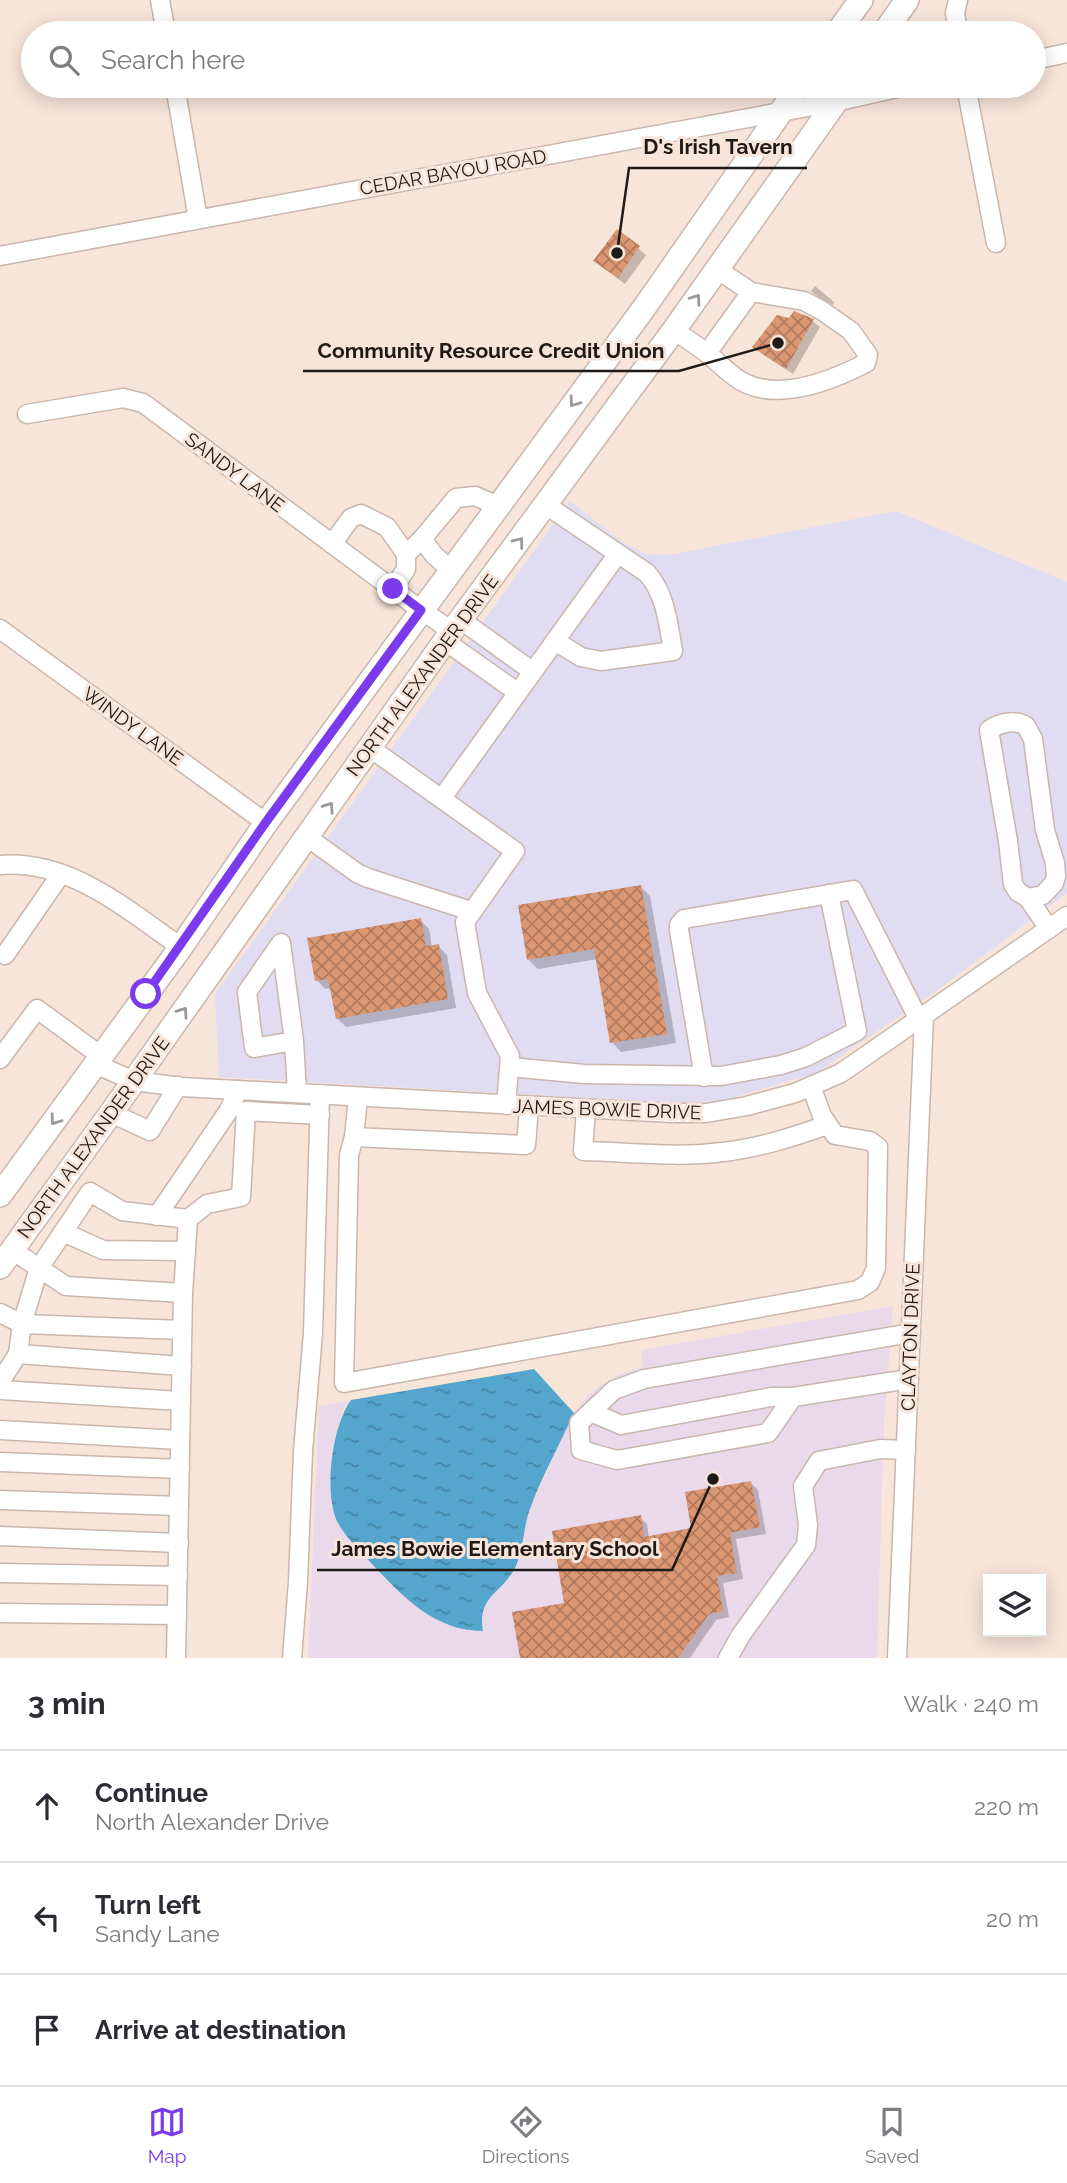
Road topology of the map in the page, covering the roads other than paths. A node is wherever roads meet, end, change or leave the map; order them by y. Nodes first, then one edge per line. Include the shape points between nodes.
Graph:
1 (160, 0) edge
2 (861, 0) edge
3 (907, 0) edge
4 (958, 0) edge
5 (164, 21) edge
6 (846, 21) edge
7 (892, 21) edge
8 (956, 21) edge
9 (1067, 53) edge
10 (1046, 57) edge
11 (177, 98) edge
12 (790, 98) edge
13 (827, 98) edge
14 (838, 98) edge
15 (968, 98) edge
16 (781, 111) junction
17 (198, 219) junction
18 (996, 243) dead end
19 (0, 256) edge
20 (717, 269) junction
21 (751, 292) junction
22 (644, 308) junction
23 (674, 330) junction
24 (708, 353) junction
25 (27, 414) dead end
26 (546, 505) junction
27 (498, 506) junction
28 (422, 539) junction
29 (332, 544) junction
30 (406, 554) junction
31 (617, 555) junction
32 (451, 570) junction
33 (393, 589) junction
34 (421, 610) junction
35 (0, 629) edge
36 (453, 631) junction
37 (555, 641) junction
38 (500, 649) junction
39 (485, 668) junction
40 (532, 671) junction
41 (517, 692) junction
42 (337, 726) junction
43 (370, 748) junction
44 (442, 799) junction
45 (266, 822) junction
46 (307, 837) junction
47 (0, 865) edge
48 (61, 874) junction
49 (829, 894) junction
50 (1028, 898) junction
51 (471, 911) junction
52 (1067, 916) edge
53 (1049, 929) junction
54 (181, 947) junction
55 (5, 955) dead end
56 (922, 1018) junction
57 (293, 1041) junction
58 (0, 1059) edge
59 (98, 1060) junction
60 (510, 1067) junction
61 (742, 1073) junction
62 (704, 1077) junction
63 (134, 1081) junction
64 (178, 1086) junction
65 (811, 1086) junction
66 (238, 1090) junction
67 (298, 1093) junction
68 (320, 1094) junction
69 (358, 1097) junction
70 (506, 1105) junction
71 (750, 1105) junction
72 (529, 1106) junction
73 (237, 1110) junction
74 (586, 1110) junction
75 (111, 1113) junction
76 (320, 1115) junction
77 (827, 1125) junction
78 (354, 1137) junction
79 (66, 1175) junction
80 (90, 1192) junction
81 (0, 1195) edge
82 (157, 1216) junction
83 (188, 1219) junction
84 (63, 1232) junction
85 (186, 1251) junction
86 (6, 1258) edge
87 (39, 1268) junction
88 (183, 1293) junction
89 (0, 1313) edge
90 (22, 1324) junction
91 (183, 1330) junction
92 (911, 1333) junction
93 (18, 1354) junction
94 (182, 1366) junction
95 (909, 1379) junction
96 (0, 1382) edge
97 (0, 1390) edge
98 (793, 1397) junction
99 (181, 1401) junction
100 (591, 1412) junction
101 (0, 1430) edge
102 (180, 1440) junction
103 (906, 1450) junction
104 (0, 1462) edge
105 (180, 1469) junction
106 (0, 1500) edge
107 (179, 1506) junction
108 (0, 1536) edge
109 (178, 1543) junction
110 (0, 1573) edge
111 (178, 1576) junction
112 (0, 1613) edge
113 (177, 1615) junction
114 (176, 1658) edge
115 (292, 1658) edge
116 (728, 1658) edge
117 (897, 1658) edge

1 - 5 street
2 - 6 main road
3 - 7 main road
4 - 8 street
9 - 10 street
11 - 17 street
12 - 16 main road, NORTH ALEXANDER DRIVE
13 - 16 street, CEDAR BAYOU ROAD
14 - 20 main road, NORTH ALEXANDER DRIVE
15 - 18 street
16 - 17 street, CEDAR BAYOU ROAD
16 - 22 main road, NORTH ALEXANDER DRIVE
17 - 19 street, CEDAR BAYOU ROAD
20 - 21 street
23 -> 20 main road, NORTH ALEXANDER DRIVE
21 - 24 street
21 - 24 street via 804,301 821,310 851,331 869,355 866,363 840,376 772,390 741,381
22 - 23 main road
22 -> 27 main road, NORTH ALEXANDER DRIVE
23 - 24 street
23 - 26 main road, NORTH ALEXANDER DRIVE
25 - 29 street, SANDY LANE via 123,398 143,403
26 - 31 street
36 -> 26 main road, NORTH ALEXANDER DRIVE
27 - 28 street via 475,496 456,498
27 - 32 main road, NORTH ALEXANDER DRIVE
28 - 30 street
28 - 32 street
29 - 30 street via 351,518 361,514 387,527
29 - 33 street, SANDY LANE
30 - 33 street via 406,569
31 - 37 street
31 - 37 street via 647,573 658,587 673,651 601,661 581,657
32 - 34 main road, NORTH ALEXANDER DRIVE
33 - 34 street, SANDY LANE
34 - 36 street, SANDY LANE
34 - 42 main road, NORTH ALEXANDER DRIVE
35 - 45 street, WINDY LANE
36 - 38 street
36 - 39 street
36 - 43 main road, NORTH ALEXANDER DRIVE
37 - 40 street
38 - 39 street
38 - 40 street
39 - 41 street
40 - 41 street
41 - 44 street
42 - 43 main road
42 - 45 main road, NORTH ALEXANDER DRIVE
43 - 44 street
46 -> 43 main road, NORTH ALEXANDER DRIVE
44 - 51 street via 514,851
45 - 54 main road, NORTH ALEXANDER DRIVE
46 - 51 street via 368,878
63 -> 46 main road, NORTH ALEXANDER DRIVE
47 - 48 street via 33,866
48 - 54 street via 98,890
48 - 55 street
49 - 56 street via 853,890
49 - 61 street via 857,1031 806,1056
49 - 62 street via 681,922
50 - 50 street via 1013,884 989,730 1014,722 1026,726 1032,739 1045,830 1056,869 1054,883 1044,895
50 - 53 street
51 - 60 street via 465,926 477,993 508,1049
52 - 53 street, JAMES BOWIE DRIVE
53 - 56 street, JAMES BOWIE DRIVE
54 - 59 main road, NORTH ALEXANDER DRIVE
56 - 65 street, JAMES BOWIE DRIVE via 841,1073
56 - 92 street, CLAYTON DRIVE
57 - 57 street via 254,1048 247,992 281,943
57 - 67 street
58 - 59 street, JAMES BOWIE DRIVE via 37,1009
59 - 63 street, JAMES BOWIE DRIVE
59 -> 81 main road, NORTH ALEXANDER DRIVE
60 - 62 street
60 - 70 street
61 - 62 street
61 - 71 street
63 - 64 street, JAMES BOWIE DRIVE
63 - 75 main road, NORTH ALEXANDER DRIVE
64 - 66 street, JAMES BOWIE DRIVE
64 - 75 street via 150,1131
65 - 71 street, JAMES BOWIE DRIVE
65 - 77 street
66 - 67 street, JAMES BOWIE DRIVE
66 - 73 street
67 - 68 street, JAMES BOWIE DRIVE
68 - 69 street, JAMES BOWIE DRIVE
68 - 76 street
69 - 70 street, JAMES BOWIE DRIVE
69 - 78 street
70 - 72 street, JAMES BOWIE DRIVE
71 - 74 street, JAMES BOWIE DRIVE via 706,1113
72 - 74 street, JAMES BOWIE DRIVE
72 - 78 street via 526,1145
73 - 76 street
73 - 82 street
73 - 83 street via 242,1197 207,1204
74 - 77 street via 583,1151 723,1152 775,1143
75 - 79 main road, NORTH ALEXANDER DRIVE
76 - 115 street via 313,1333
77 - 78 street via 835,1135 870,1141 878,1147 876,1268 870,1282 858,1290 344,1383 349,1155
79 - 80 street
79 - 86 main road, NORTH ALEXANDER DRIVE
80 - 82 street via 122,1211
80 - 84 street
82 - 83 street
83 - 85 street
84 - 85 street via 103,1250
84 - 87 street
85 - 88 street
86 - 87 street
87 - 88 street via 66,1286
87 - 90 street
88 - 91 street
89 - 90 street
90 - 91 street
90 - 93 street
91 - 94 street
92 - 95 street, CLAYTON DRIVE
92 - 100 street via 644,1379 614,1390
93 - 94 street
93 - 96 street
94 - 99 street
95 - 98 street
95 - 103 street, CLAYTON DRIVE
97 - 99 street
98 - 100 street via 771,1397 621,1425
98 - 100 street via 768,1433 617,1460 581,1450 579,1423
99 - 102 street
101 - 102 street
102 - 105 street
103 - 116 street via 880,1449 819,1461 803,1486 806,1545
103 - 117 street, CLAYTON DRIVE
104 - 105 street
105 - 107 street
106 - 107 street
107 - 109 street
108 - 109 street
109 - 111 street
110 - 111 street
111 - 113 street
112 - 113 street
113 - 114 street

